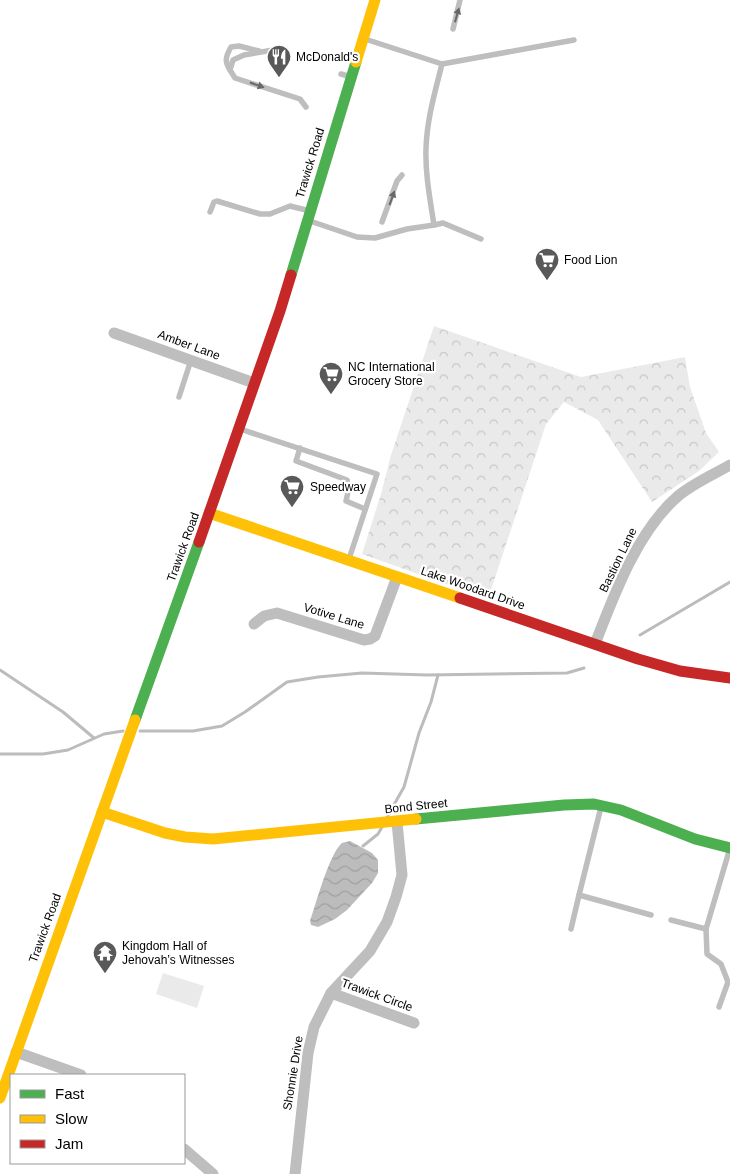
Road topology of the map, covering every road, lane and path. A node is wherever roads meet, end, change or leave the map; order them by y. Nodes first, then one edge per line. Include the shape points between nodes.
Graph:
1 (375, 0) edge
2 (460, 0) edge
3 (453, 29) dead end
4 (363, 38) junction
5 (574, 40) dead end
6 (273, 50) dead end
7 (261, 52) junction
8 (442, 64) junction
9 (230, 70) junction
10 (306, 107) dead end
11 (402, 175) dead end
12 (210, 212) dead end
13 (309, 215) junction
14 (382, 222) dead end
15 (434, 225) junction
16 (481, 239) dead end
17 (114, 333) dead end
18 (191, 360) junction
19 (254, 383) junction
20 (179, 397) dead end
21 (238, 428) junction
22 (300, 448) junction
23 (342, 462) junction
24 (730, 465) edge
25 (337, 475) junction
26 (365, 509) junction
27 (209, 513) junction
28 (348, 560) junction
29 (397, 577) junction
30 (254, 624) dead end
31 (595, 644) junction
32 (730, 678) edge
33 (602, 806) junction
34 (102, 812) junction
35 (397, 822) junction
36 (730, 848) edge
37 (579, 895) junction
38 (651, 915) dead end
39 (671, 920) dead end
40 (571, 929) dead end
41 (706, 929) junction
42 (331, 993) junction
43 (719, 1007) dead end
44 (414, 1023) dead end
45 (16, 1052) junction
46 (78, 1074) edge
47 (0, 1098) edge
48 (185, 1149) edge
49 (213, 1174) edge
50 (295, 1174) edge

1 - 4 street, Trawick Road
3 -> 2 lane
4 - 8 lane
4 - 13 street, Trawick Road via 346,76
5 - 8 lane
6 - 7 lane
7 - 9 lane via 233,60
7 - 9 lane via 231,47 226,55 226,65
8 - 15 lane via 430,110 426,147
9 -> 10 lane via 236,78 300,99
14 -> 11 lane
12 - 13 lane via 217,202 260,214 270,214 290,206
13 - 15 lane via 357,237 375,238
13 - 19 street, Trawick Road
15 - 16 lane via 443,223
17 - 18 street, Amber Lane
18 - 19 street, Amber Lane
18 - 20 lane
19 - 21 street, Trawick Road
21 - 22 lane
21 - 27 street, Trawick Road
22 - 23 lane
22 - 25 lane via 296,461
23 - 25 lane
23 - 26 lane via 377,474
24 - 31 street, Bastion Lane via 679,495 650,527 630,563
25 - 26 lane via 347,480 350,488 346,501
26 - 28 lane
27 - 28 street, Lake Woodard Drive
27 - 34 street, Trawick Road
28 - 29 street, Lake Woodard Drive
29 - 30 street, Votive Lane via 376,636 370,639 364,640 277,612
29 - 31 street, Lake Woodard Drive
31 - 32 street, Lake Woodard Drive via 671,668
33 - 35 street, Bond Street via 564,805
33 - 36 street, Bond Street
33 - 37 lane
34 - 35 street, Bond Street via 165,834 213,839
34 - 45 street, Trawick Road
35 - 42 street, Shonnie Drive via 402,874 387,922 370,952
36 - 41 lane
37 - 38 lane
37 - 40 lane
39 - 41 lane
41 - 43 lane via 707,954 721,964 728,982
42 - 44 street, Trawick Circle
42 - 50 street, Shonnie Drive via 314,1027 308,1053
45 - 46 street
45 - 47 street, Trawick Road
48 - 49 street

